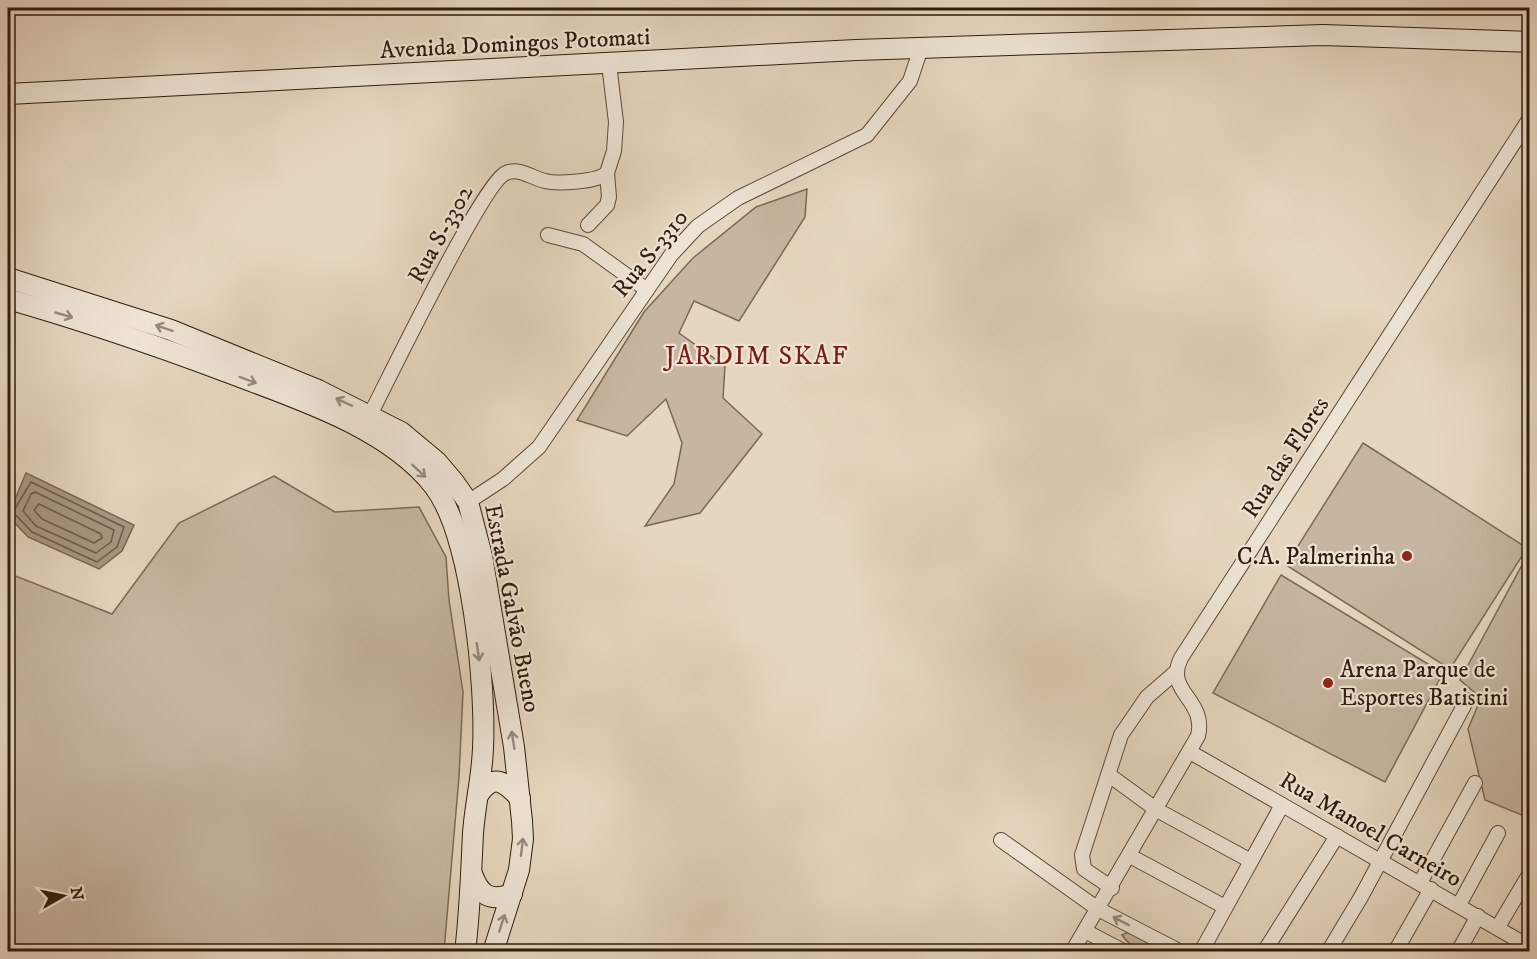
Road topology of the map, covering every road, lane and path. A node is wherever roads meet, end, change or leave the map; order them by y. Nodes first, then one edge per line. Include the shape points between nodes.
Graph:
1 (1530, 42) edge
2 (921, 48) junction
3 (609, 64) junction
4 (8, 94) edge
5 (1530, 118) edge
6 (607, 173) junction
7 (588, 225) dead end
8 (548, 235) dead end
9 (8, 278) edge
10 (647, 290) junction
11 (8, 299) edge
12 (370, 415) junction
13 (468, 502) junction
14 (1177, 671) junction
15 (1467, 700) dead end
16 (1190, 752) junction
17 (1109, 775) junction
18 (1475, 783) dead end
19 (477, 795) junction
20 (520, 798) junction
21 (1282, 805) junction
22 (1157, 810) junction
23 (1498, 833) dead end
24 (1337, 836) junction
25 (1001, 840) dead end
26 (1130, 856) junction
27 (1251, 861) junction
28 (1381, 861) junction
29 (1530, 873) edge
30 (472, 874) junction
31 (1426, 886) junction
32 (1112, 888) junction
33 (512, 894) junction
34 (1459, 905) junction
35 (1226, 907) junction
36 (1098, 909) junction
37 (1478, 916) junction
38 (1498, 927) junction
39 (1085, 931) junction
40 (1530, 947) edge
41 (465, 951) edge
42 (492, 951) edge
43 (1072, 951) edge
44 (1125, 951) edge
45 (1181, 951) edge
46 (1201, 951) edge
47 (1264, 951) edge
48 (1329, 951) edge
49 (1395, 951) edge
50 (1458, 951) edge

1 - 2 main road, Avenida Domingos Potomati via 1323,35
2 - 3 main road, Avenida Domingos Potomati
2 - 10 street, Rua S-3310 via 910,81 867,135 711,214 671,255
3 - 4 main road, Avenida Domingos Potomati
3 - 6 street via 616,122 614,151
5 - 14 street, Rua das Flores via 1181,658
6 - 7 street via 607,205
6 - 12 street, Rua S-3302 via 600,178 568,182 545,181 517,171 497,178 461,236
8 - 10 street via 583,244
12 -> 9 main road, Estrada Galvão Bueno via 171,330
10 - 13 street, Rua S-3310 via 539,447 503,479
11 -> 19 main road, Estrada Galvão Bueno via 87,322 310,403 391,447 421,472 434,487 454,526 470,600 483,689 483,752
12 - 13 main road, Estrada Galvão Bueno via 421,447 443,468
20 -> 13 main road, Estrada Galvão Bueno via 484,567
14 - 16 street via 1180,685 1201,718
14 - 17 street via 1137,708 1121,735
15 - 28 street
16 - 21 street, Rua Manoel Carneiro
16 - 22 street
17 - 22 street
17 - 32 street via 1082,862 1089,874
18 - 31 street
19 - 20 main road via 490,783 500,781
19 - 30 main road, Estrada Galvão Bueno
33 -> 20 main road, Estrada Galvão Bueno via 523,839
21 - 24 street, Rua Manoel Carneiro
21 - 27 street
22 - 26 street
22 - 27 street
23 - 34 street
24 - 28 street, Rua Manoel Carneiro
24 - 47 street
25 - 36 street
26 - 32 street
26 - 35 street
27 - 35 street
28 - 31 street, Rua Manoel Carneiro
28 - 48 street
29 - 38 street
30 - 33 main road via 477,887 489,898
30 - 41 main road, Estrada Galvão Bueno
31 - 34 street, Rua Manoel Carneiro
31 - 49 street
32 - 36 street
42 -> 33 main road, Estrada Galvão Bueno
34 - 37 street, Rua Manoel Carneiro
35 - 46 street
36 - 39 street
45 -> 36 street
37 - 38 street, Rua Manoel Carneiro
37 - 50 street
38 - 40 street, Rua Manoel Carneiro
39 - 43 street
39 - 44 street

